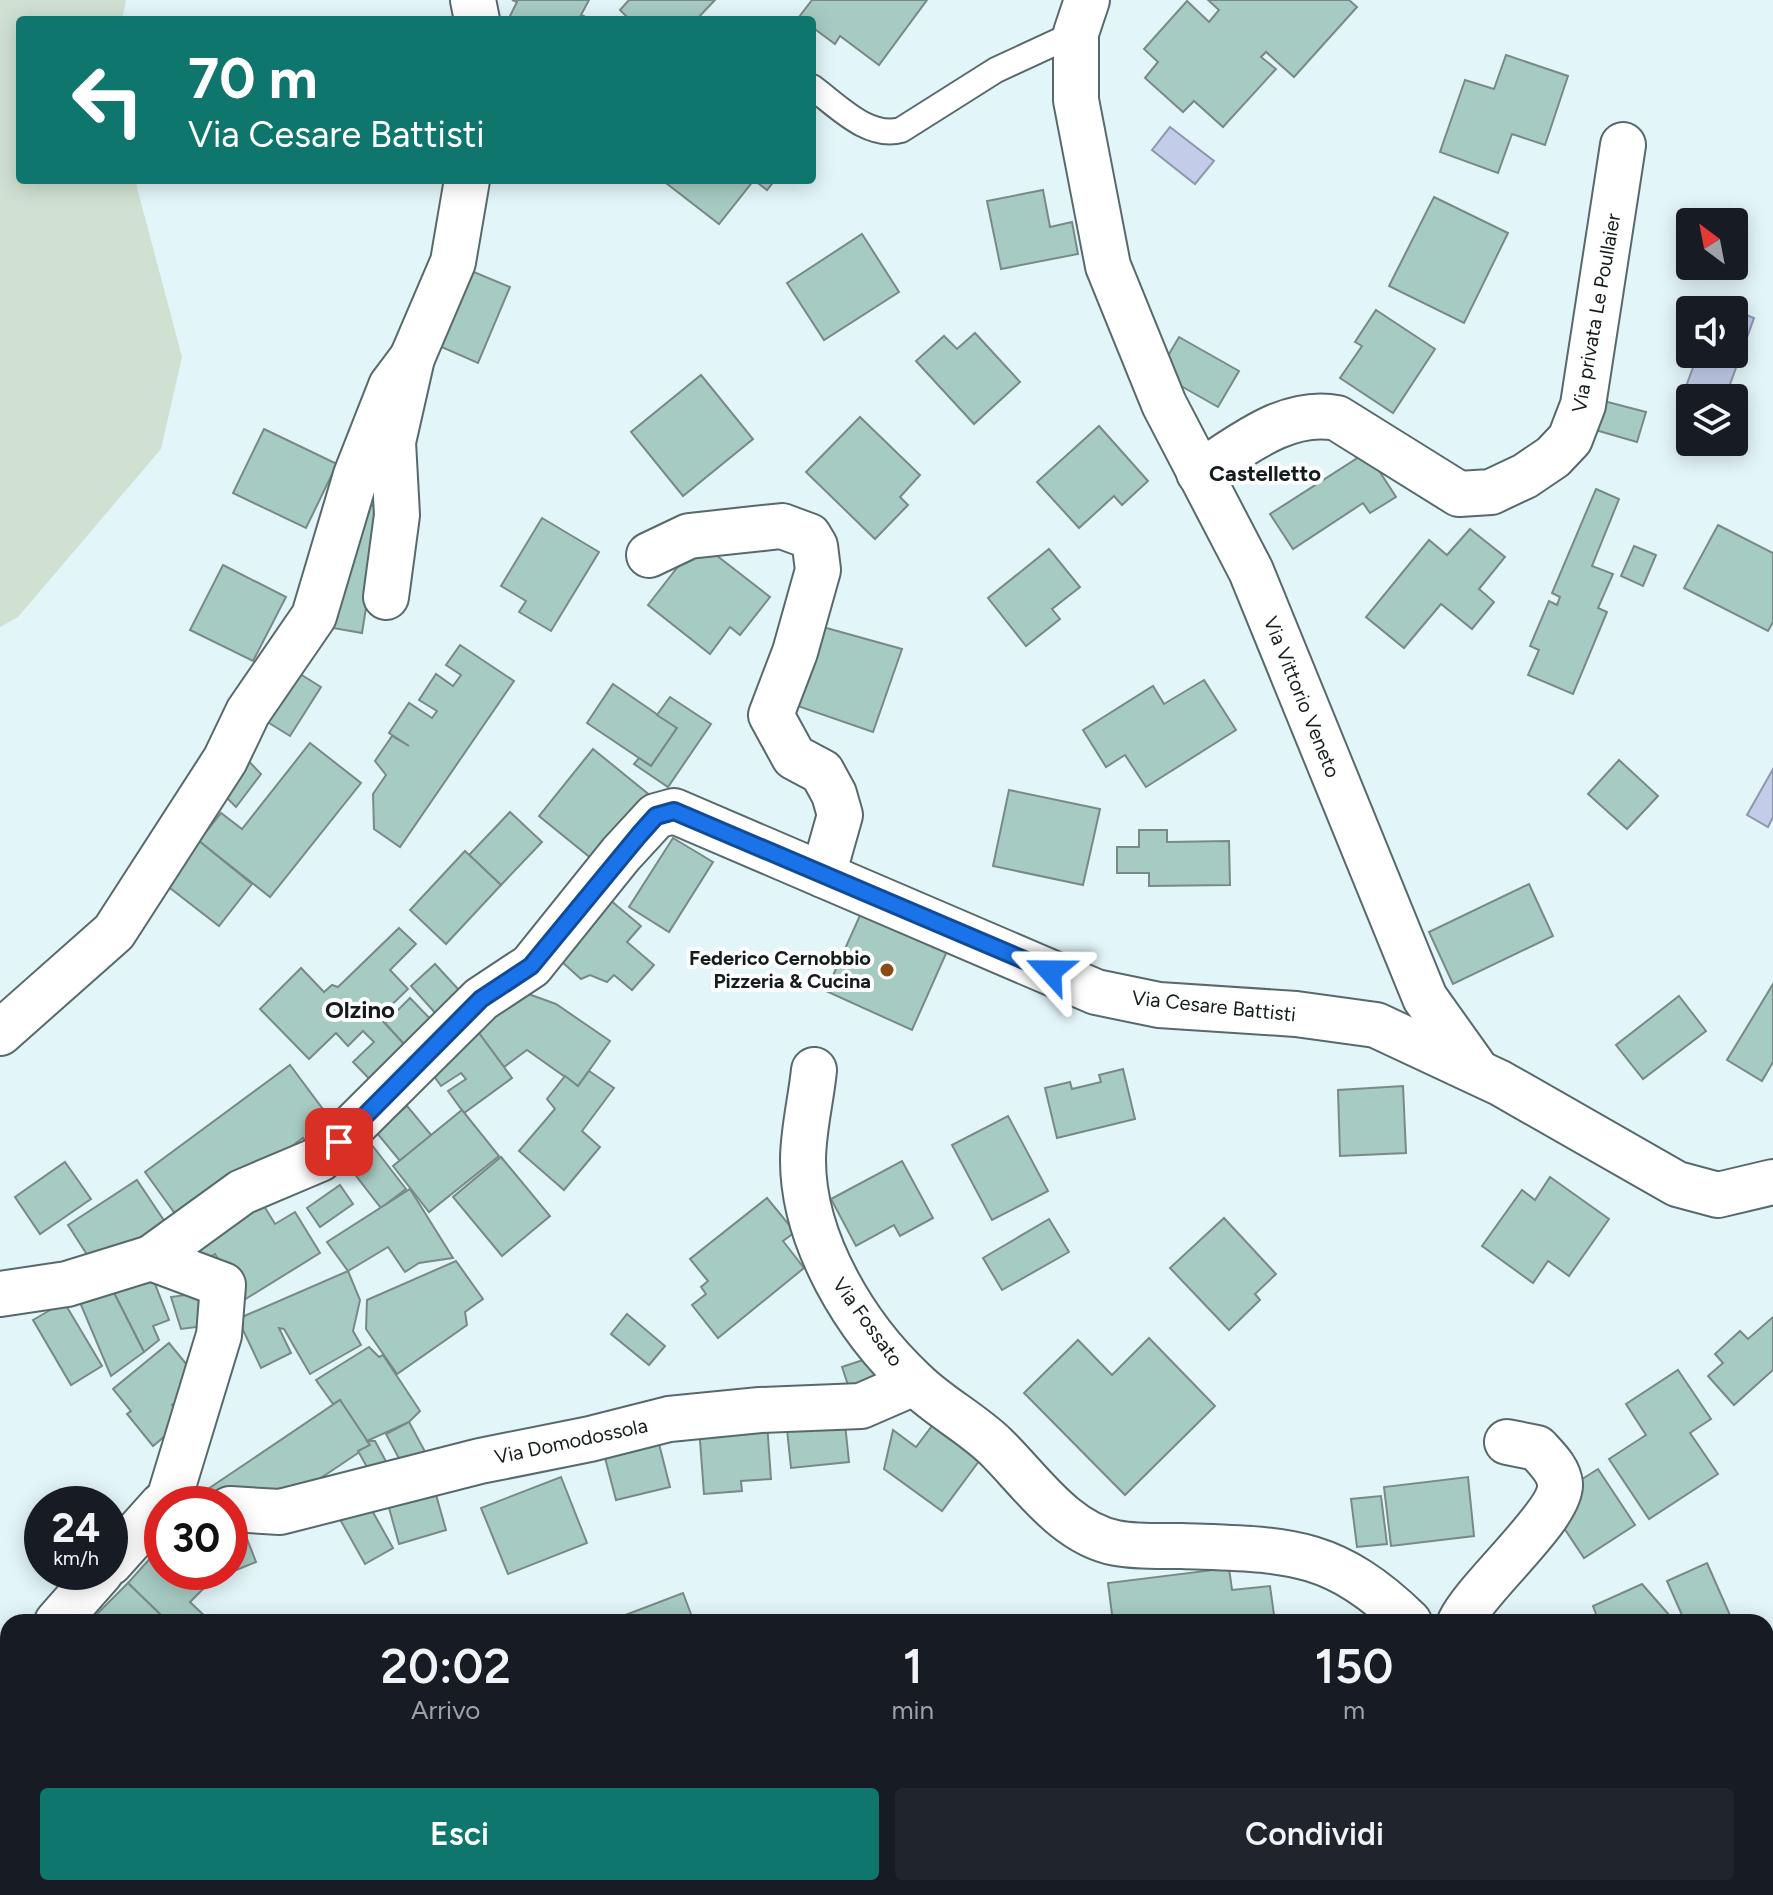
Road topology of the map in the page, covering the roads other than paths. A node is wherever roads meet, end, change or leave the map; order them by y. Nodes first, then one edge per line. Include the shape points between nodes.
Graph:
1 (1082, 16) edge
2 (816, 90) edge
3 (1623, 145) dead end
4 (466, 184) edge
5 (412, 358) junction
6 (1199, 473) junction
7 (649, 555) dead end
8 (386, 597) dead end
9 (823, 875) junction
10 (0, 1033) edge
11 (814, 1070) dead end
12 (1478, 1073) junction
13 (1773, 1182) edge
14 (151, 1258) junction
15 (0, 1294) edge
16 (914, 1383) junction
17 (1507, 1442) dead end
18 (177, 1486) edge
19 (248, 1510) edge
20 (144, 1530) edge
21 (128, 1545) edge
22 (85, 1590) edge
23 (64, 1614) edge
24 (1400, 1614) edge
25 (1466, 1614) edge

1 - 2 lane via 887,134 871,130
1 - 6 street, Via Vittorio Veneto via 1076,100 1108,266 1164,404
3 - 6 street, Via privata Le Poullaier via 1583,405 1570,439 1553,457 1491,492 1459,494 1337,418 1315,414 1275,427
4 - 5 street via 453,262
5 - 8 street via 393,442 397,515
5 - 10 street via 391,386 356,475 314,616 248,712 225,760 114,932
6 - 12 street, Via Vittorio Veneto via 1251,571 1425,998
7 - 9 street via 689,536 782,526 809,536 815,546 818,570 771,715 794,757 822,772 834,794 840,815
9 - 12 street, Via Cesare Battisti via 1096,992 1159,1005 1376,1025
9 - 14 street, Via Cesare Battisti via 674,811 656,816 531,966 481,999 320,1159 242,1192
11 - 16 street, Via Fossato via 803,1160 810,1219 835,1282
12 - 13 street, Via Vittorio Veneto via 1677,1184 1718,1195
14 - 15 street, Via Cesare Battisti via 67,1284
14 - 18 street via 223,1285 219,1335
16 - 19 street, Via Domodossola via 861,1406 669,1419 280,1512
16 - 24 street, Via Fossato via 994,1445 1034,1489 1081,1528 1115,1543 1299,1555 1338,1567
17 - 25 street via 1537,1448 1560,1480 1560,1493
20 - 21 street
22 - 23 street

